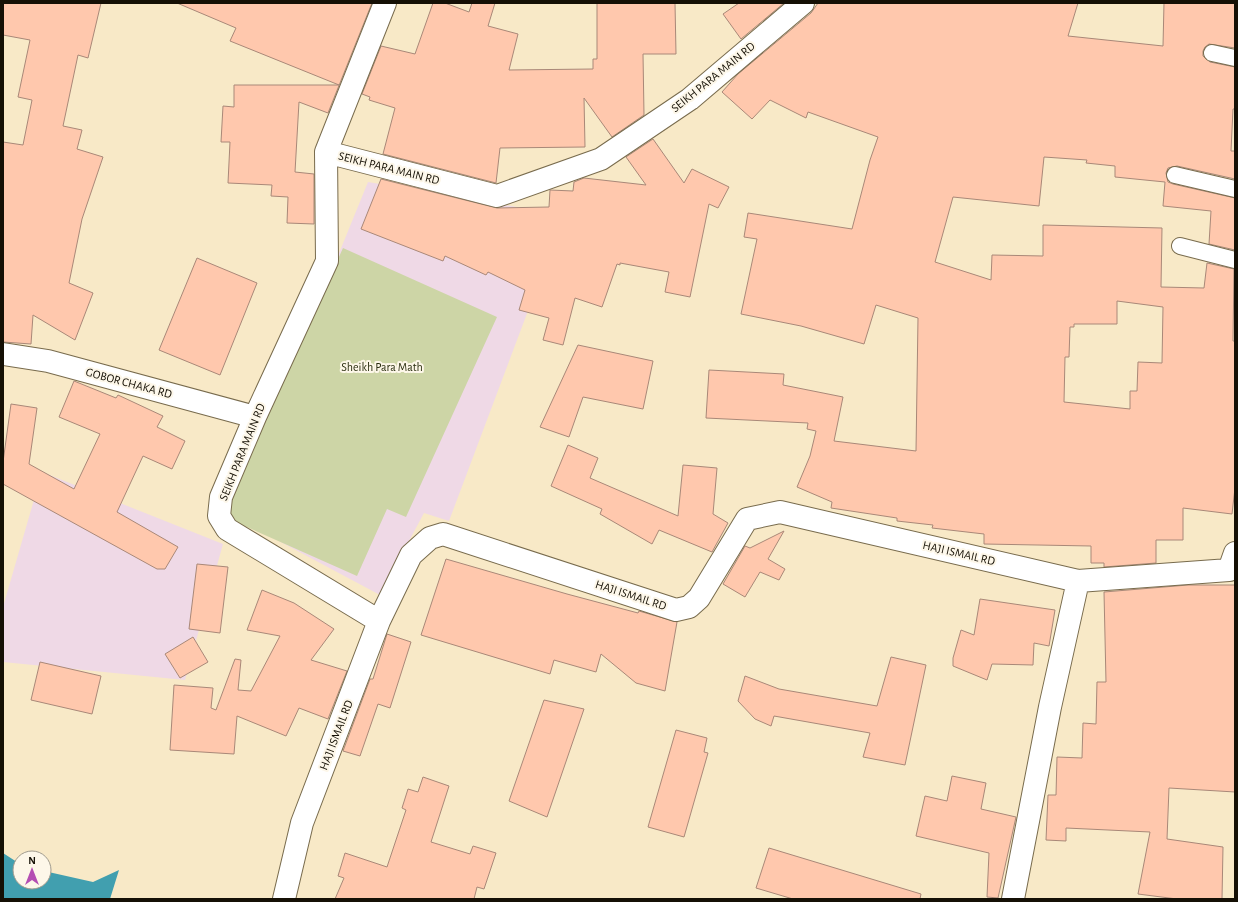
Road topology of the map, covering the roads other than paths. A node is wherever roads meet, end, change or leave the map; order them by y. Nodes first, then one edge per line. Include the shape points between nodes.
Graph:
1 (385, 3) edge
2 (803, 3) edge
3 (1212, 53) dead end
4 (1235, 58) edge
5 (326, 152) junction
6 (1175, 175) dead end
7 (1235, 189) edge
8 (1180, 246) dead end
9 (1235, 260) edge
10 (3, 354) edge
11 (255, 417) junction
12 (1235, 553) edge
13 (1078, 581) junction
14 (380, 621) junction
15 (284, 899) edge
16 (1013, 899) edge

1 - 5 street
2 - 5 street, SEIKH PARA MAIN RD via 690,99 601,159 497,196
3 - 4 lane
5 - 11 street, SEIKH PARA MAIN RD via 327,261
6 - 7 lane
8 - 9 lane
10 - 11 street, GOBOR CHAKA RD via 48,361
11 - 14 street, SEIKH PARA MAIN RD via 221,497 219,516 227,530
12 - 13 street, HAJI ISMAIL RD via 1229,570
13 - 14 street, HAJI ISMAIL RD via 780,512 747,519 699,598 689,607 676,610 444,534 430,538 412,556
13 - 16 street via 1050,707
14 - 15 street, HAJI ISMAIL RD via 302,823

